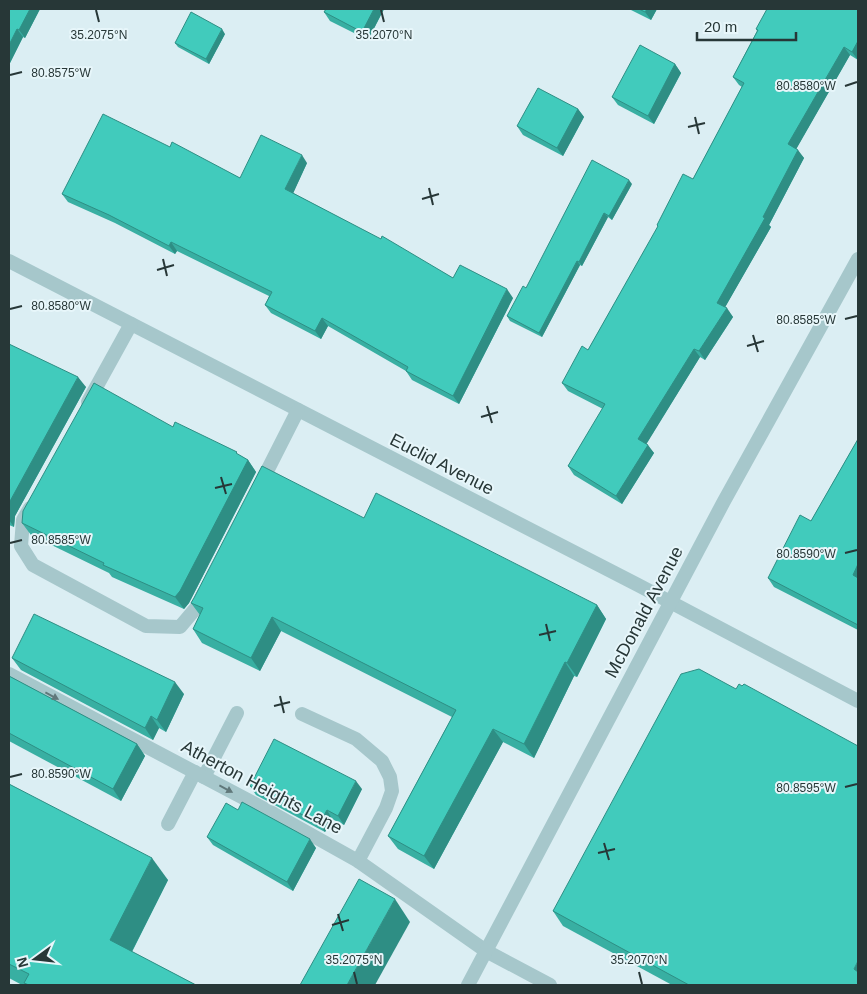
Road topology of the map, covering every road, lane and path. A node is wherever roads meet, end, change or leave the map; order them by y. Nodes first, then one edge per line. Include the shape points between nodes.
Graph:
1 (858, 259) edge
2 (9, 261) edge
3 (131, 324) junction
4 (84, 410) edge
5 (298, 410) junction
6 (37, 494) edge
7 (254, 497) edge
8 (210, 582) edge
9 (671, 603) junction
10 (9, 674) edge
11 (858, 701) edge
12 (237, 713) dead end
13 (302, 714) dead end
14 (199, 774) junction
15 (168, 824) dead end
16 (358, 860) junction
17 (486, 951) junction
18 (468, 985) edge
19 (550, 985) edge

1 - 9 street, McDonald Avenue
2 - 3 street, Euclid Avenue
3 - 4 street
3 - 5 street, Euclid Avenue
5 - 7 street
5 - 9 street, Euclid Avenue
6 - 8 street via 24,520 21,546 33,565 146,626 180,627 196,608
9 - 11 street, Euclid Avenue
9 - 17 street, McDonald Avenue
10 -> 14 street, Atherton Heights Lane
12 - 14 street
13 - 16 street via 356,739 382,761 390,777 392,791 386,808
14 - 15 street
14 -> 16 street, Atherton Heights Lane
16 - 17 street, Atherton Heights Lane
17 - 18 street, McDonald Avenue
17 - 19 street, Atherton Heights Lane

